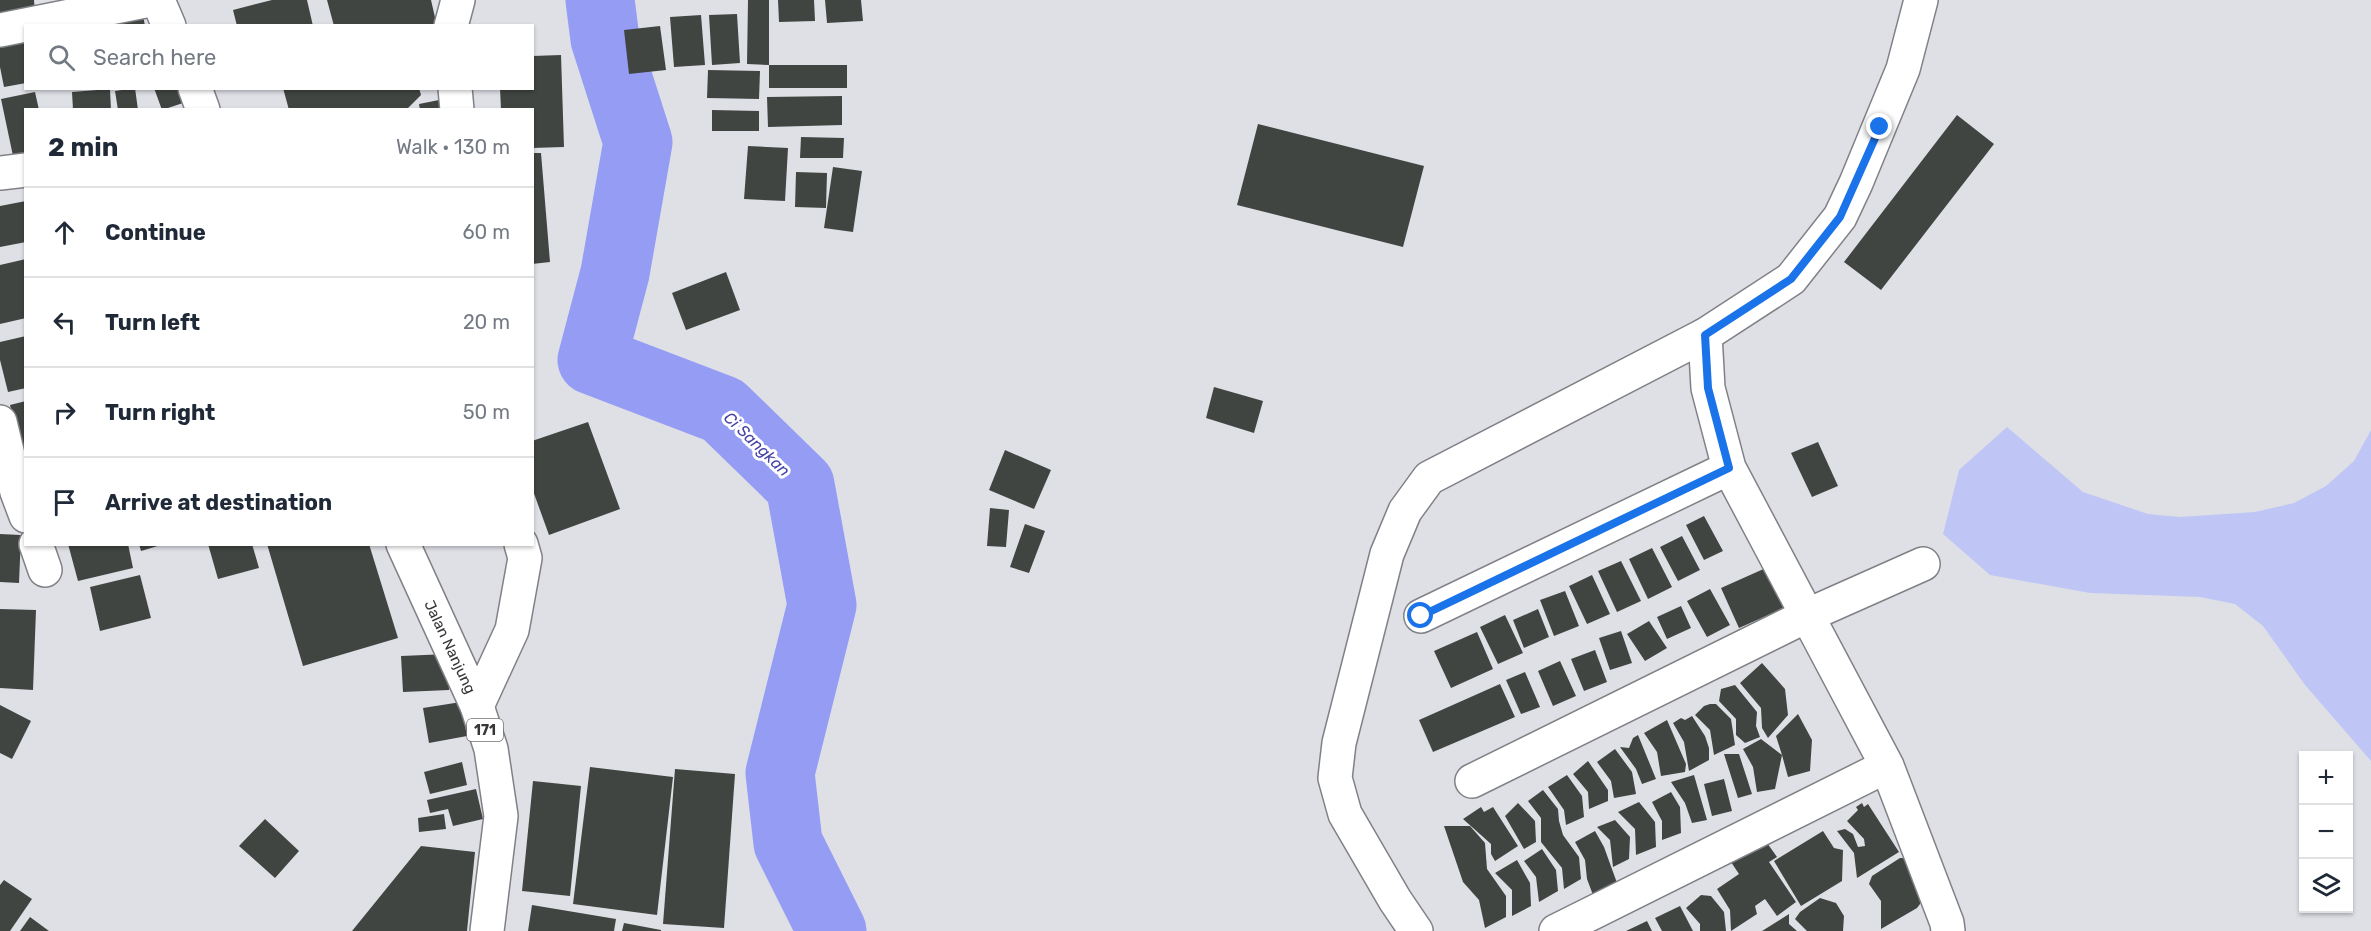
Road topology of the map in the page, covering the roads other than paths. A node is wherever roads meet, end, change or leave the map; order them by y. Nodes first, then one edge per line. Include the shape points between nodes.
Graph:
1 (150, 0) edge
2 (159, 0) edge
3 (458, 0) edge
4 (1921, 0) edge
5 (30, 24) edge
6 (168, 24) edge
7 (452, 24) edge
8 (24, 25) edge
9 (0, 30) edge
10 (196, 90) edge
11 (455, 90) edge
12 (202, 108) edge
13 (457, 108) edge
14 (24, 170) edge
15 (0, 173) edge
16 (1705, 335) junction
17 (0, 422) edge
18 (1729, 468) junction
19 (14, 501) edge
20 (404, 546) edge
21 (522, 546) edge
22 (1923, 564) dead end
23 (1421, 616) dead end
24 (1806, 616) junction
25 (477, 706) junction
26 (1887, 766) junction
27 (1472, 781) dead end
28 (487, 931) edge
29 (1416, 931) edge
30 (1556, 931) edge
31 (1948, 931) edge

1 - 5 street
2 - 6 street
3 - 7 street
4 - 16 street via 1903,69 1840,217 1791,279
8 - 9 street
10 - 12 street
11 - 13 street
14 - 15 street
16 - 18 street via 1708,388
16 - 29 street via 1429,478 1405,511 1387,554 1339,743 1335,778 1345,814
17 - 19 street
18 - 23 street
18 - 24 street
20 - 25 street, Jalan Nanjung / 171
21 - 25 street via 525,558 513,630
22 - 24 street
24 - 26 street
24 - 27 street
25 - 28 street, Jalan Nanjung / 171 via 491,749 501,816
26 - 30 street
26 - 31 street

